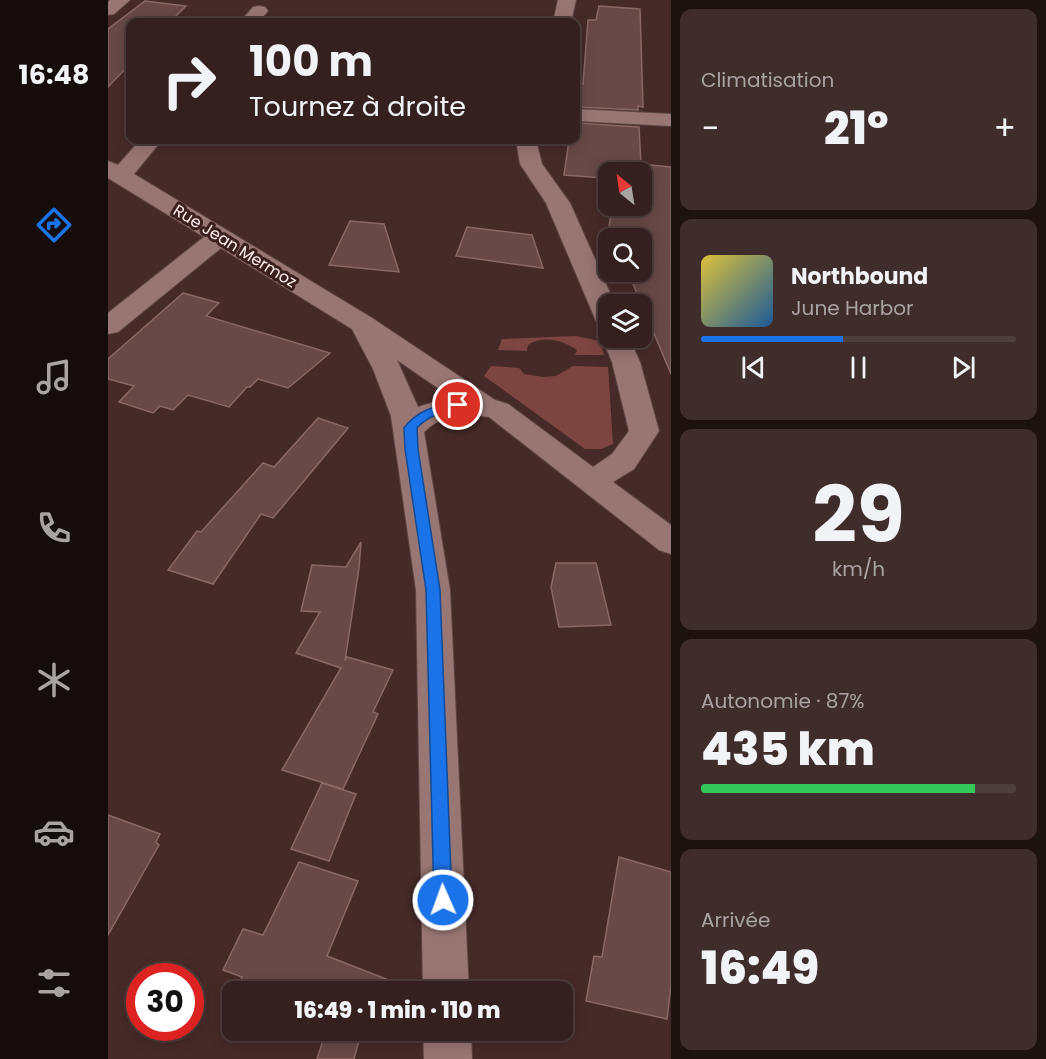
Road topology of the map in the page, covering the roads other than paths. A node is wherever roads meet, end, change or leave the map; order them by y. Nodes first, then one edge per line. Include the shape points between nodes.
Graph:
1 (121, 0) edge
2 (567, 0) edge
3 (108, 10) edge
4 (563, 18) edge
5 (580, 115) edge
6 (671, 120) edge
7 (146, 144) edge
8 (527, 144) edge
9 (115, 172) edge
10 (220, 237) junction
11 (598, 296) edge
12 (362, 324) junction
13 (108, 326) edge
14 (620, 348) edge
15 (485, 407) junction
16 (411, 428) junction
17 (590, 480) junction
18 (671, 542) edge
19 (446, 981) edge
20 (447, 1041) edge
21 (448, 1059) edge

1 - 3 street
2 - 4 street
5 - 6 street
7 - 9 street
8 - 11 street via 531,164 558,203
9 - 10 street, Rue Jean Mermoz
10 - 12 street, Rue Jean Mermoz
10 - 13 street
12 - 15 street, Rue Jean Mermoz
12 - 16 street, Rue Jean Mermoz via 388,368
14 - 17 street via 644,431 626,461 614,471
15 - 16 street via 445,407 425,415
15 - 17 street via 506,414
16 - 19 street, Rue Jean Mermoz via 433,590
17 - 18 street
20 - 21 street

